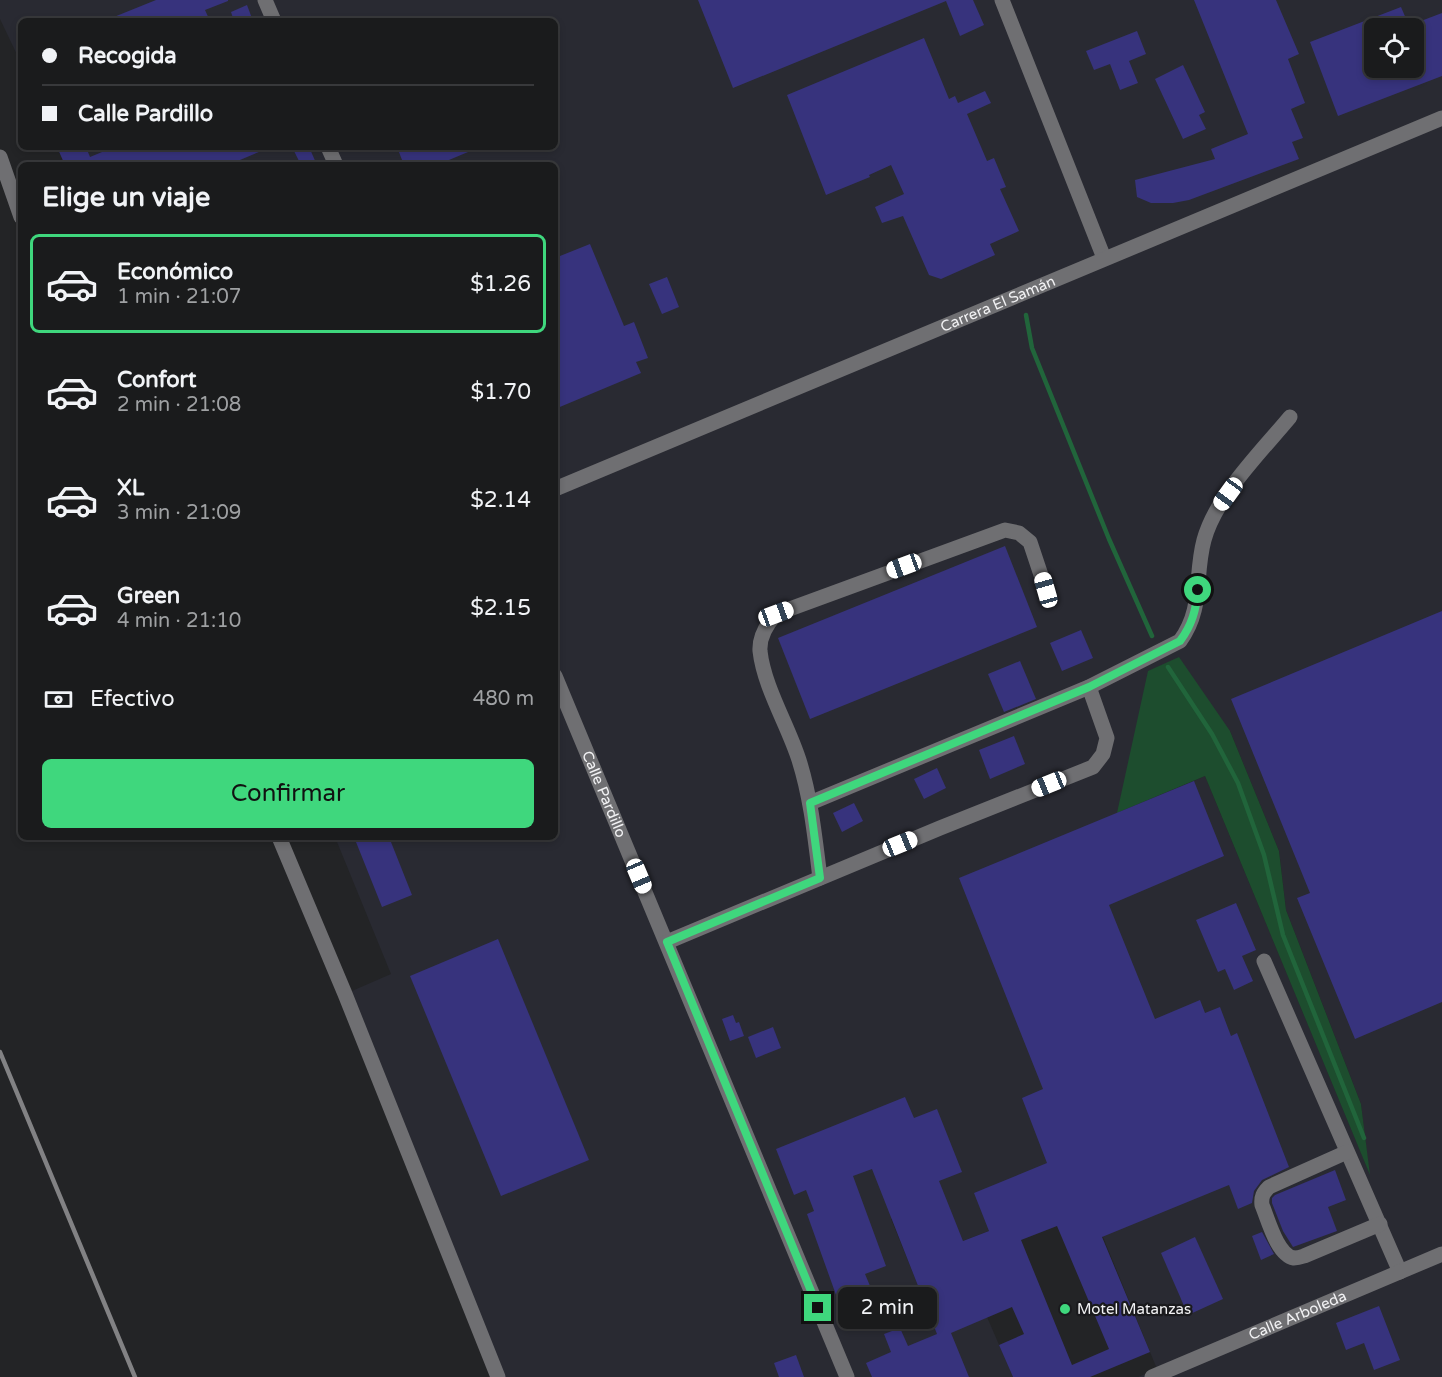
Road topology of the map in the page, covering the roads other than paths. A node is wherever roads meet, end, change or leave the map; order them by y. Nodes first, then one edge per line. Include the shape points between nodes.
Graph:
1 (265, 0) edge
2 (1002, 0) edge
3 (273, 18) edge
4 (1442, 118) edge
5 (0, 157) edge
6 (18, 208) edge
7 (1104, 258) junction
8 (1290, 417) dead end
9 (558, 488) edge
10 (1046, 590) dead end
11 (558, 683) edge
12 (1089, 687) junction
13 (810, 803) junction
14 (280, 840) edge
15 (820, 878) junction
16 (667, 942) junction
17 (1264, 961) dead end
18 (1347, 1152) junction
19 (1380, 1224) junction
20 (1442, 1254) edge
21 (1400, 1272) junction
22 (1171, 1373) edge
23 (498, 1377) edge
24 (847, 1377) edge
25 (1152, 1377) edge

1 - 3 street
2 - 7 street
4 - 7 street, Carrera El Samán
5 - 6 street
7 - 9 street, Carrera El Samán
8 - 12 street via 1217,509 1204,540 1196,610 1180,641
10 - 13 street via 1030,543 1019,533 1005,530 776,614 765,628 760,648 799,759
11 - 16 street, Calle Pardillo
12 - 13 street
12 - 15 street via 1107,738 1103,754 1093,767
13 - 15 street
14 - 23 street
15 - 16 street
16 - 24 street, Calle Pardillo
17 - 18 street
18 - 19 street
18 - 19 street via 1264,1191 1262,1204 1279,1248 1294,1258 1304,1256
19 - 21 street
20 - 21 street, Calle Arboleda
21 - 22 street, Calle Arboleda
22 - 25 street, Calle Arboleda

